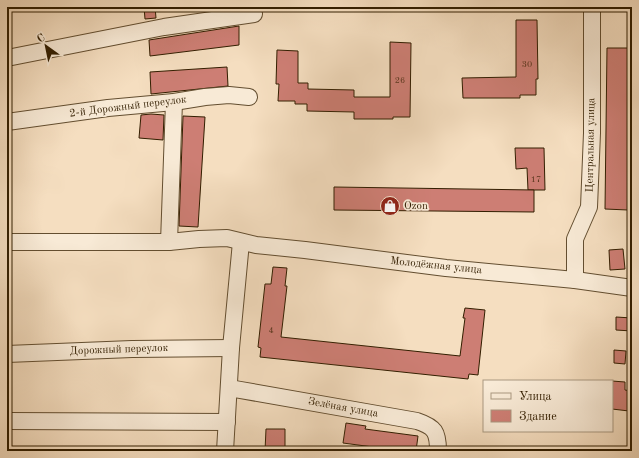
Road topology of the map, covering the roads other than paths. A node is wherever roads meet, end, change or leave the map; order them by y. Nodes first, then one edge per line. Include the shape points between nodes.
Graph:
1 (592, 7) edge
2 (254, 14) dead end
3 (7, 58) edge
4 (249, 97) dead end
5 (174, 102) junction
6 (7, 122) edge
7 (7, 242) edge
8 (169, 242) junction
9 (241, 242) junction
10 (575, 280) junction
11 (632, 288) edge
12 (231, 348) junction
13 (7, 354) edge
14 (228, 388) junction
15 (7, 421) edge
16 (227, 422) junction
17 (225, 451) edge
18 (438, 451) edge

1 - 10 street, Центральная улица via 589,207 575,239
2 - 3 street via 164,27
4 - 5 street, 2-й Дорожный переулок via 223,96
5 - 6 street, 2-й Дорожный переулок
5 - 8 street
7 - 8 street, Молодёжная улица
8 - 9 street, Молодёжная улица via 227,238
9 - 10 street, Молодёжная улица via 446,268
9 - 12 street
10 - 11 street, Молодёжная улица
12 - 13 street, Дорожный переулок
12 - 14 street
14 - 16 street
14 - 18 street, Зелёная улица via 417,421 429,425 436,432
15 - 16 street
16 - 17 street

